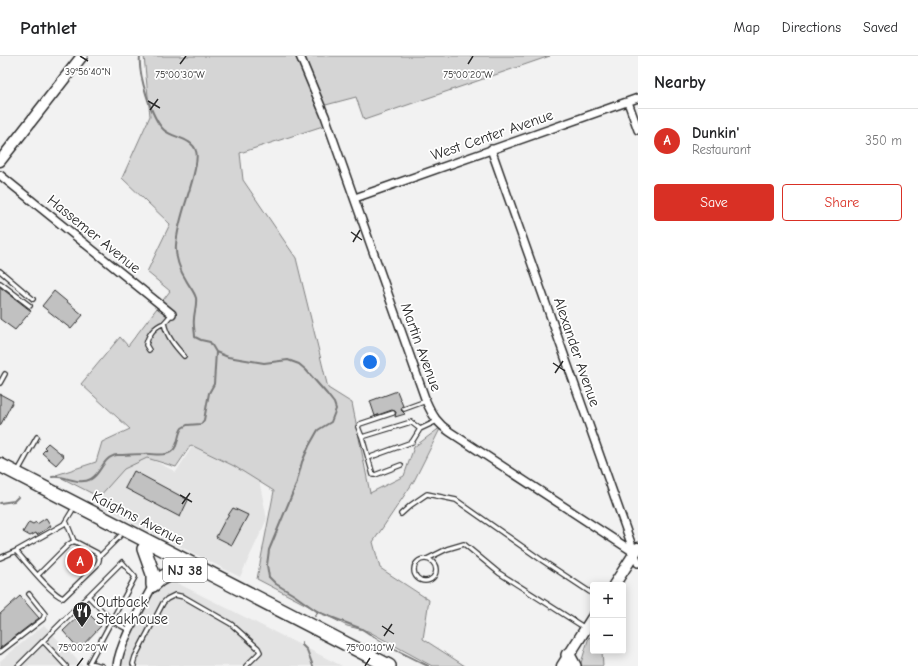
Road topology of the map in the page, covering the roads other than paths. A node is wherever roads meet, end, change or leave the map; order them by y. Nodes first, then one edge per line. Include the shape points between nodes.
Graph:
1 (82, 56) edge
2 (300, 56) edge
3 (638, 98) edge
4 (628, 102) junction
5 (638, 130) edge
6 (491, 149) junction
7 (0, 161) edge
8 (0, 175) edge
9 (354, 198) junction
10 (0, 271) edge
11 (0, 283) edge
12 (33, 298) dead end
13 (30, 306) dead end
14 (172, 314) joint
15 (164, 323) junction
16 (149, 350) dead end
17 (184, 356) dead end
18 (5, 374) dead end
19 (0, 383) edge
20 (426, 401) junction
21 (404, 409) dead end
22 (393, 413) dead end
23 (437, 421) junction
24 (420, 429) junction
25 (37, 437) dead end
26 (362, 437) junction
27 (368, 458) junction
28 (0, 465) edge
29 (401, 465) dead end
30 (17, 473) junction
31 (0, 475) edge
32 (401, 514) dead end
33 (69, 516) junction
34 (120, 536) junction
35 (74, 541) junction
36 (144, 549) junction
37 (16, 551) junction
38 (637, 555) edge
39 (99, 557) junction
40 (0, 558) edge
41 (427, 559) junction
42 (185, 570) junction
43 (38, 575) junction
44 (616, 582) edge
45 (153, 585) junction
46 (590, 592) edge
47 (29, 594) dead end
48 (88, 596) junction
49 (592, 618) edge
50 (112, 621) junction
51 (586, 628) junction
52 (130, 630) junction
53 (43, 642) junction
54 (0, 652) edge
55 (568, 662) edge
56 (88, 665) edge
57 (18, 666) edge
58 (66, 666) edge
59 (102, 666) edge
60 (117, 666) edge
61 (134, 666) edge
62 (246, 666) edge
63 (370, 666) edge
64 (389, 666) edge

1 - 7 street
2 - 9 street, Martin Avenue via 325,116
3 - 4 street, West Center Avenue
4 - 5 street
4 - 6 street, West Center Avenue
6 - 9 street, West Center Avenue
6 - 38 street, Alexander Avenue
8 - 14 street, Hassemer Avenue
9 - 20 street, Martin Avenue
10 - 12 lane
11 - 13 lane
14 - 15 lane
15 - 16 lane via 151,332 146,345
15 - 17 lane via 168,337
18 - 19 lane
20 - 21 lane
20 - 23 street, Martin Avenue
22 - 26 lane via 360,424 358,427
23 - 24 lane
23 - 38 street, Martin Avenue
24 - 26 lane via 411,422
24 - 27 lane via 412,442
25 - 30 lane
26 - 27 lane
27 - 29 lane via 375,475
28 - 30 highway, Kaighns Avenue / NJ 38
30 - 64 highway, Kaighns Avenue / NJ 38
31 - 33 highway, Kaighns Avenue / NJ 38
32 - 46 lane via 427,494 456,500
33 - 34 highway, Kaighns Avenue / NJ 38
33 - 35 lane
33 - 37 lane via 58,528
34 - 36 highway, Kaighns Avenue / NJ 38
34 - 39 lane
35 - 39 lane via 97,553
35 - 43 lane
36 - 42 highway, Kaighns Avenue / NJ 38
36 - 45 highway via 153,574
37 - 40 lane
37 - 43 lane
38 - 44 street
39 - 43 lane via 97,565 63,598 56,595
41 - 41 lane via 417,562 414,569 418,579 425,582 435,577 437,569 434,562
41 - 51 lane via 464,544 499,573
42 - 45 highway via 160,578
42 - 63 highway, Kaighns Avenue / NJ 38
45 - 52 street
47 - 54 lane via 45,614 43,619
48 - 50 lane
48 - 50 lane via 122,562 135,577
48 - 53 lane
49 - 51 street
50 - 52 lane
50 - 56 lane
51 - 55 street
52 - 60 street
53 - 57 lane
53 - 58 lane
56 - 59 lane
61 - 62 lane via 135,657 163,603 175,595 184,597 231,624 258,648 260,652

